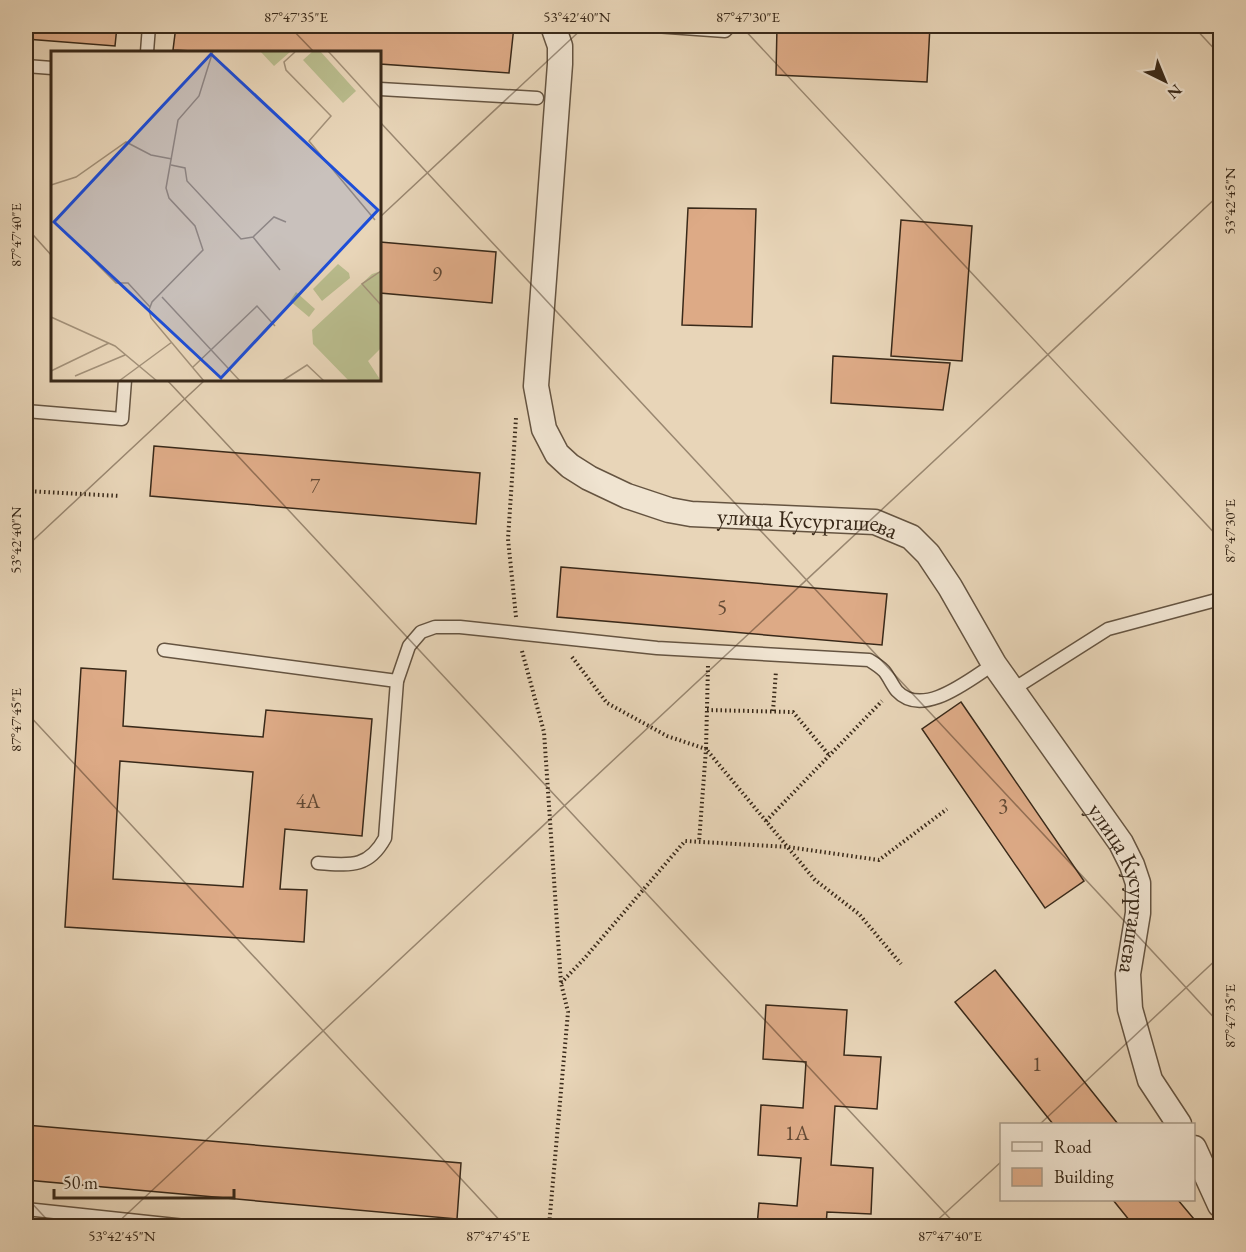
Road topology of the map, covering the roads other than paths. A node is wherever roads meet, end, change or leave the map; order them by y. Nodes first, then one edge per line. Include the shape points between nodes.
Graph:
1 (149, 26) edge
2 (553, 26) edge
3 (654, 26) edge
4 (730, 26) edge
5 (147, 51) edge
6 (26, 66) edge
7 (51, 68) edge
8 (381, 88) edge
9 (537, 98) dead end
10 (124, 381) edge
11 (26, 411) edge
12 (1221, 599) edge
13 (164, 650) dead end
14 (994, 664) junction
15 (396, 681) junction
16 (1012, 690) junction
17 (318, 862) dead end
18 (1178, 1123) edge
19 (1195, 1150) edge
20 (1221, 1205) edge
21 (26, 1209) edge
22 (185, 1227) edge

1 - 5 lane
2 - 14 street, улица Кусургашева via 560,46 560,64 536,386 544,429 557,454 589,478 669,510 718,517 875,522 911,537 950,587
3 - 4 lane via 725,31
6 - 7 lane
8 - 9 lane
10 - 11 lane via 122,418
12 - 16 lane via 1108,630
13 - 15 lane
14 - 15 lane via 928,701 914,700 898,692 883,670 869,660 657,648 435,627 421,632 409,646
14 - 16 street, улица Кусургашева
15 - 17 lane via 385,838 370,859 349,865
16 - 18 street, улица Кусургашева via 1121,843 1132,865 1138,883 1138,913 1128,974 1130,1009 1150,1080
19 - 20 street
21 - 22 lane

